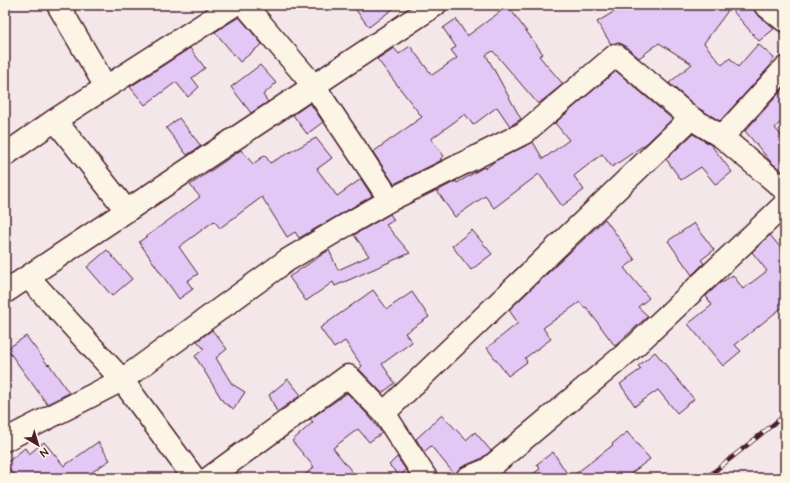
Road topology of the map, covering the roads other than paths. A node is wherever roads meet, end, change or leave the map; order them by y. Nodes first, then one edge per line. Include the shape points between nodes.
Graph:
1 (58, 5) edge
2 (234, 5) edge
3 (245, 5) edge
4 (435, 5) edge
5 (765, 5) edge
6 (785, 21) edge
7 (785, 68) edge
8 (314, 86) junction
9 (106, 87) junction
10 (690, 118) junction
11 (55, 120) junction
12 (722, 137) junction
13 (5, 155) edge
14 (785, 190) edge
15 (390, 200) junction
16 (785, 204) edge
17 (127, 211) junction
18 (28, 277) junction
19 (5, 292) edge
20 (122, 380) junction
21 (384, 413) junction
22 (5, 440) edge
23 (194, 478) edge
24 (209, 478) edge
25 (426, 478) edge
26 (467, 478) edge

1 - 9 street
2 - 9 street
3 - 8 street
4 - 8 street
5 - 6 street
7 - 12 street
8 - 15 street
8 - 17 street
9 - 11 street
10 - 12 street
10 - 15 street via 616,55 524,133
10 - 21 street
11 - 13 street
11 - 17 street
12 - 14 street
15 - 20 street via 286,261
16 - 26 street via 636,346 487,470
17 - 18 street
18 - 19 street
18 - 20 street
20 - 22 street
20 - 23 street
21 - 24 street via 348,376
21 - 25 street

